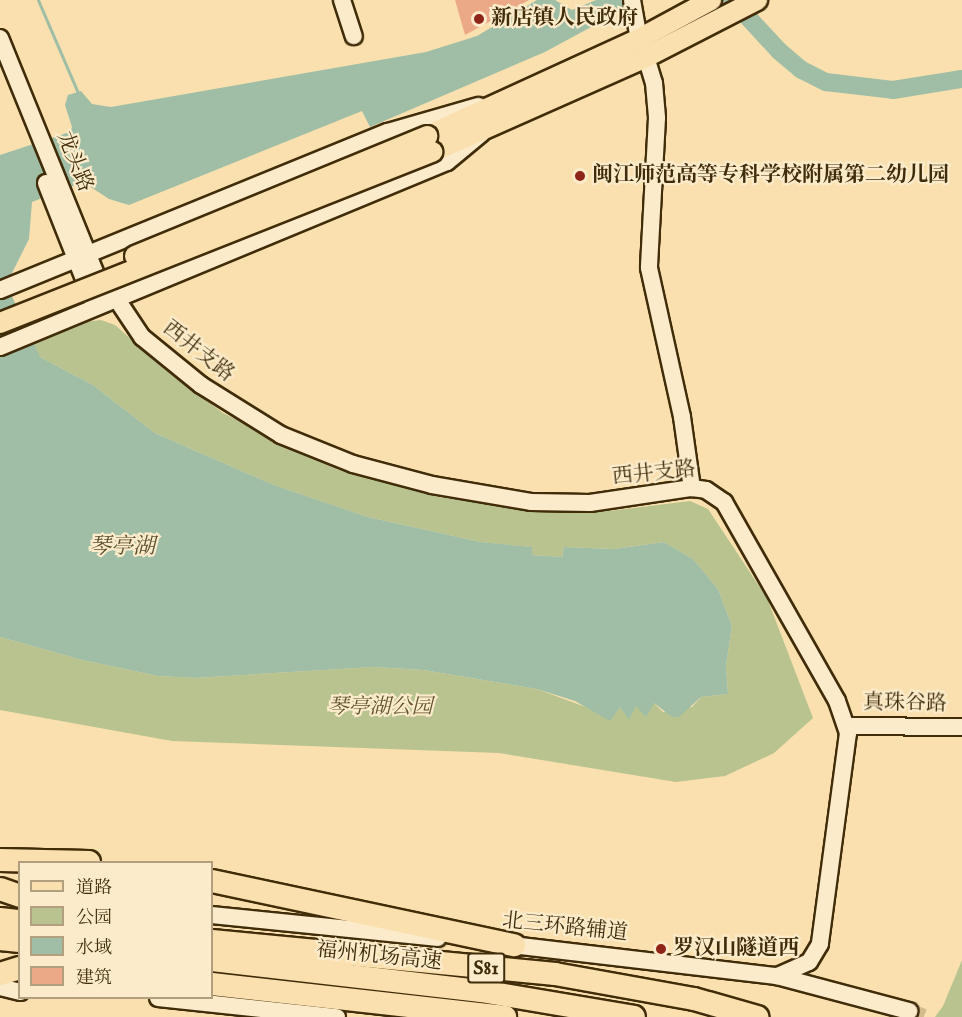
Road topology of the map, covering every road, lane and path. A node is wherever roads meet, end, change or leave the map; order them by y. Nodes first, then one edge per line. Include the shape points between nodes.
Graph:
1 (342, 0) edge
2 (757, 0) edge
3 (709, 1) edge
4 (632, 2) edge
5 (354, 36) dead end
6 (0, 38) edge
7 (642, 48) junction
8 (0, 68) edge
9 (508, 99) junction
10 (28, 123) junction
11 (485, 130) junction
12 (429, 144) junction
13 (190, 211) junction
14 (81, 257) junction
15 (216, 258) junction
16 (0, 290) edge
17 (106, 301) junction
18 (0, 311) edge
19 (0, 324) edge
20 (0, 347) edge
21 (692, 488) junction
22 (847, 726) junction
23 (962, 727) edge
24 (0, 860) edge
25 (44, 861) edge
26 (213, 880) edge
27 (0, 889) edge
28 (0, 894) edge
29 (18, 895) edge
30 (18, 896) edge
31 (213, 915) edge
32 (0, 919) edge
33 (18, 921) edge
34 (0, 939) edge
35 (216, 940) edge
36 (18, 941) edge
37 (514, 945) junction
38 (0, 961) edge
39 (213, 961) edge
40 (18, 965) edge
41 (18, 966) edge
42 (0, 974) edge
43 (777, 976) junction
44 (213, 984) edge
45 (0, 987) edge
46 (18, 992) edge
47 (167, 999) edge
48 (909, 1011) dead end
49 (337, 1017) edge
50 (505, 1017) edge
51 (634, 1017) edge
52 (757, 1017) edge

1 - 5 main road
2 - 7 main road via 726,17
3 - 7 main road
4 - 7 main road
6 - 10 main road, 龙头路
7 - 9 main road
7 - 11 main road
7 - 21 main road via 654,83 657,118 650,268 682,417
8 - 10 main road, 龙头路
9 - 12 main road
9 - 13 main road via 388,132
10 - 14 main road, 龙头路
11 - 12 main road
11 - 15 main road via 447,162
12 - 18 main road, bridge
12 - 19 main road, bridge
13 - 14 main road
13 - 15 main road via 176,231 179,245 196,256
14 - 16 main road
14 - 17 main road, 龙头路
15 - 17 main road
17 - 20 main road
17 - 21 main road, 西井支路 via 142,337 201,385 281,435 353,465 432,485 549,504 612,501
21 - 22 main road, 西井支路 via 712,493 730,508
22 - 23 main road, 真珠谷路
22 - 43 main road, 西井支路 via 847,761 820,944 809,962
24 - 25 highway
26 - 37 highway
27 - 29 highway
28 - 30 main road
31 - 37 main road, 北三环路辅道
32 - 33 highway
34 - 36 highway
35 - 52 highway, 福州机场高速 / S81 via 555,974 694,999
37 - 43 main road, 北三环路辅道
38 - 40 highway
39 - 51 highway, 福州机场高速 / S81 via 481,991
41 - 42 highway
43 - 48 main road, 北三环路辅道
44 - 50 highway
45 - 46 main road
47 - 49 main road

